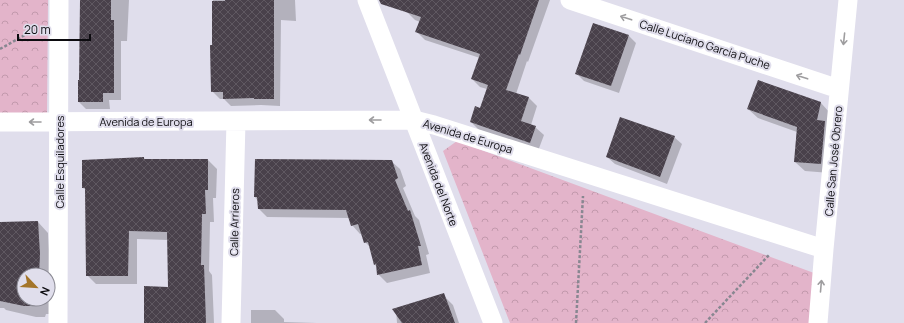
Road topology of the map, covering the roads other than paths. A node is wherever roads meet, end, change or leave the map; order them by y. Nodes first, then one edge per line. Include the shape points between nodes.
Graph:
1 (59, 0) edge
2 (367, 0) edge
3 (570, 0) edge
4 (848, 0) edge
5 (839, 89) junction
6 (414, 120) junction
7 (236, 121) junction
8 (0, 122) edge
9 (59, 122) junction
10 (824, 249) junction
11 (58, 323) edge
12 (231, 323) edge
13 (493, 323) edge
14 (818, 323) edge

1 - 9 street, Calle Esquiladores
2 - 6 street, Avenida del Norte
5 -> 3 street, Calle Luciano García Puche
4 -> 5 street, Calle San José Obrero
5 - 10 street, Calle San José Obrero
6 -> 7 street, Avenida de Europa
6 - 10 street, Avenida de Europa
6 - 13 street, Avenida del Norte
7 - 9 street, Avenida de Europa
7 - 12 street, Calle Arrieros
9 -> 8 street, Avenida de Europa
9 - 11 street, Calle Esquiladores
14 -> 10 street, Calle San José Obrero

